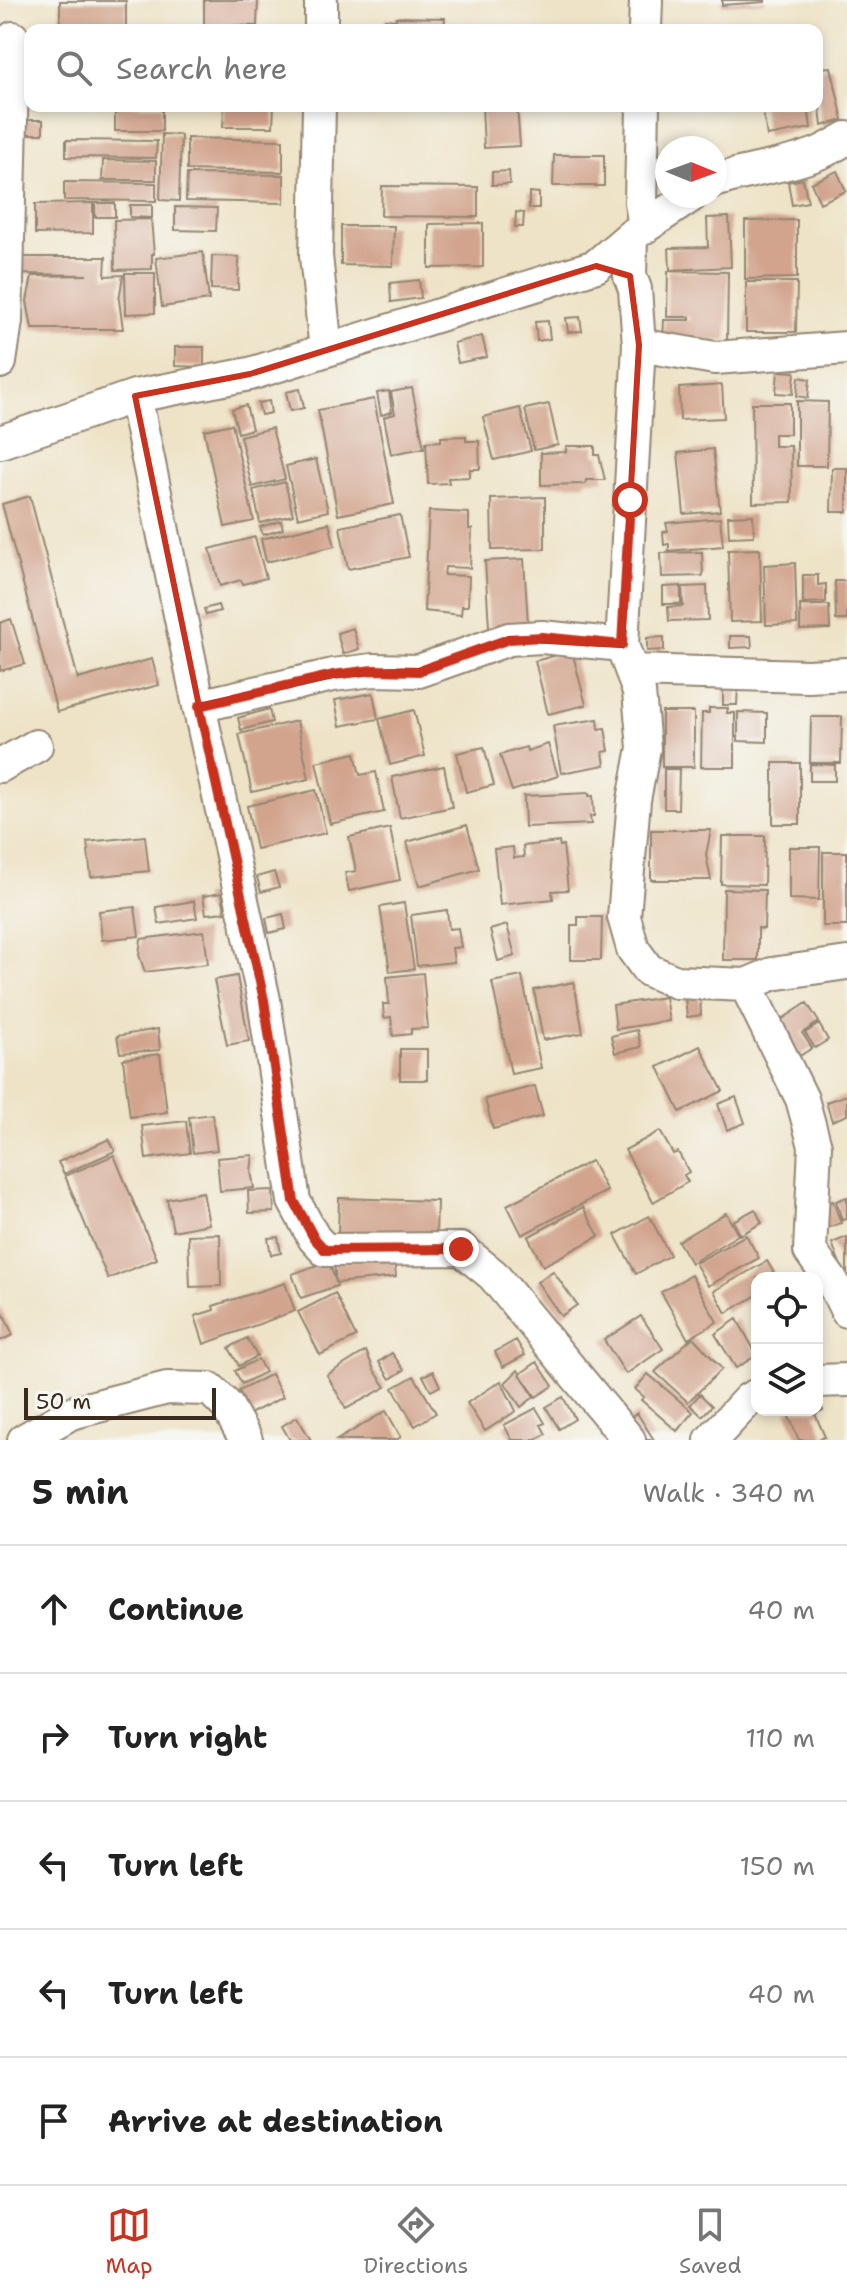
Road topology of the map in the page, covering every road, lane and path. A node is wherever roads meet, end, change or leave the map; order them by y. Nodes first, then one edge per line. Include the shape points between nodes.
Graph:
1 (321, 0) edge
2 (646, 0) edge
3 (321, 24) edge
4 (645, 24) edge
5 (13, 38) dead end
6 (319, 112) edge
7 (643, 112) edge
8 (847, 138) edge
9 (727, 177) edge
10 (673, 208) edge
11 (638, 232) junction
12 (596, 266) junction
13 (630, 276) junction
14 (639, 345) junction
15 (847, 348) edge
16 (326, 350) junction
17 (0, 362) edge
18 (135, 396) junction
19 (0, 442) edge
20 (627, 658) junction
21 (847, 674) edge
22 (199, 706) junction
23 (36, 746) dead end
24 (0, 766) edge
25 (847, 963) edge
26 (746, 985) junction
27 (847, 1311) edge
28 (847, 1380) edge
29 (823, 1381) edge
30 (751, 1398) edge
31 (24, 1440) edge
32 (246, 1440) edge
33 (629, 1440) edge
34 (711, 1440) edge

1 - 3 street
2 - 4 street
5 - 17 street via 6,321
6 - 16 street via 316,256
7 - 11 street
8 - 9 street via 819,153
10 - 11 street
11 - 12 street
11 - 13 street
12 - 13 street
12 - 16 street
13 - 14 street
14 - 15 street via 715,358
14 - 20 street
16 - 18 street via 250,374
18 - 19 street
18 - 22 street
20 - 21 street via 808,676
20 - 22 street via 542,637 509,639 419,671 333,675
20 - 26 street via 639,692 644,748 624,917 633,949 648,970 676,982
22 - 33 street via 264,1000 294,1201 314,1238 325,1250 461,1249 493,1275
23 - 24 street
25 - 26 street via 772,974
26 - 27 street via 802,1099 815,1146 810,1251
28 - 29 street
30 - 34 street
31 - 32 street via 71,1413 167,1388 210,1389 227,1406

